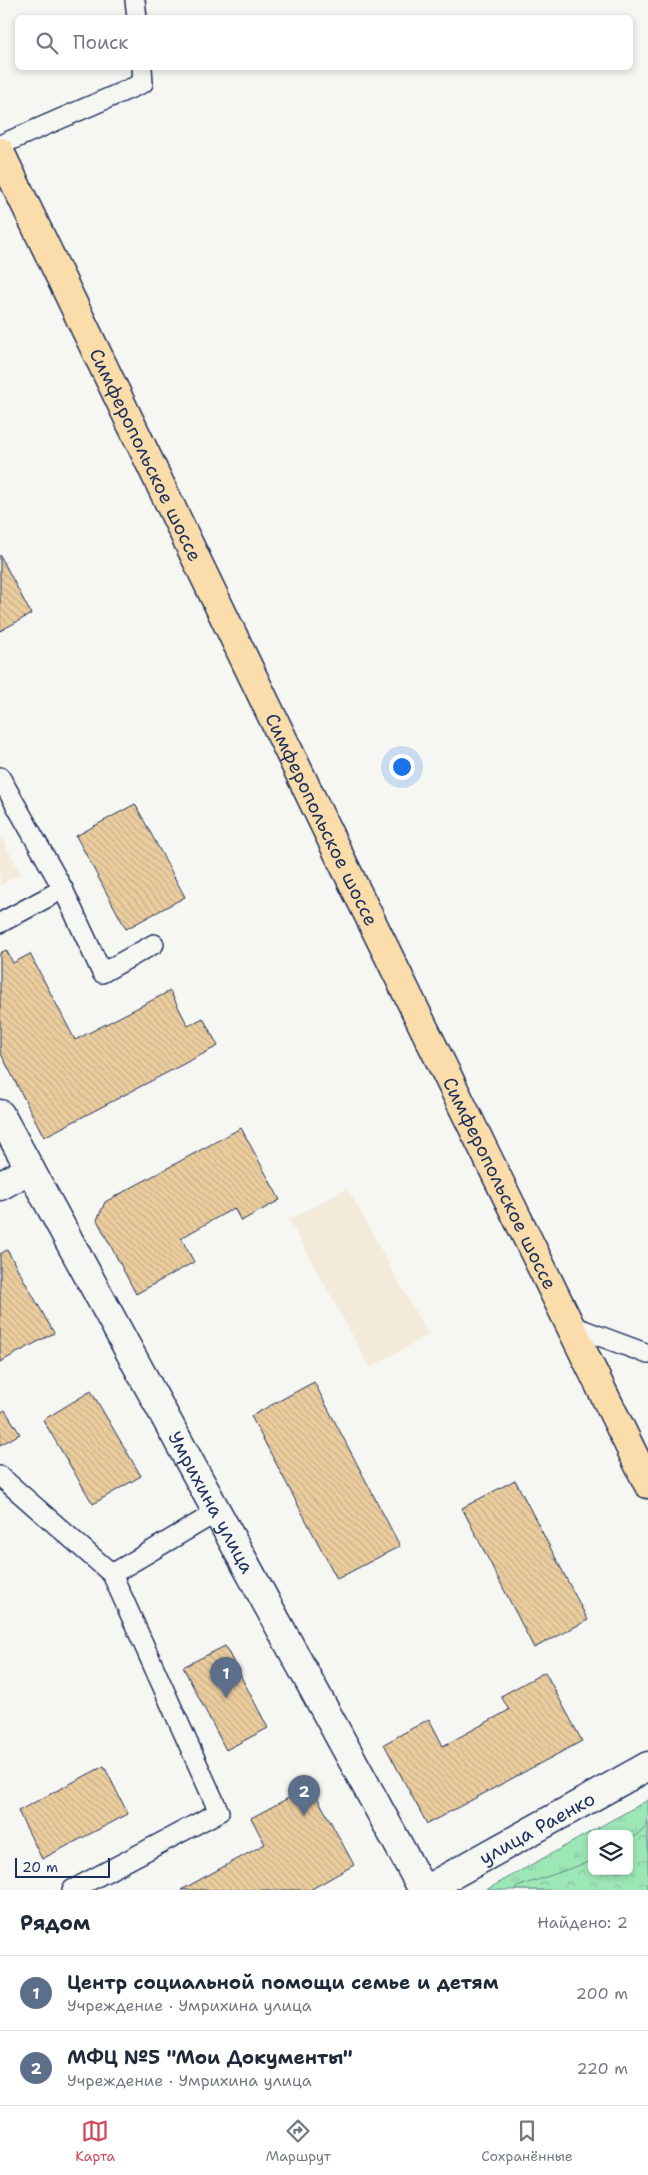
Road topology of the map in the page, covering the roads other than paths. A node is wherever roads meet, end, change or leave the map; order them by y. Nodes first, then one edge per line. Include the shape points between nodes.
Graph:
1 (135, 0) edge
2 (137, 15) edge
3 (142, 70) edge
4 (0, 144) edge
5 (0, 152) edge
6 (0, 778) edge
7 (63, 889) junction
8 (0, 923) edge
9 (154, 944) dead end
10 (0, 1114) edge
11 (30, 1169) junction
12 (0, 1186) edge
13 (570, 1325) junction
14 (648, 1354) edge
15 (0, 1476) edge
16 (648, 1484) edge
17 (217, 1512) junction
18 (112, 1574) junction
19 (648, 1766) edge
20 (72, 1890) edge
21 (424, 1890) edge

1 - 2 lane
3 - 4 lane via 143,83
5 - 13 main road, Симферопольское шоссе via 323,823
6 - 7 lane
7 - 8 lane
7 - 9 lane via 102,973
10 - 11 street, Умрихина улица
11 - 12 street
11 - 17 street, Умрихина улица
13 - 14 lane
13 - 16 main road, Симферопольское шоссе
15 - 18 lane
17 - 18 lane
17 - 21 street, Умрихина улица
18 - 20 lane via 219,1812
19 - 21 street, улица Раенко

